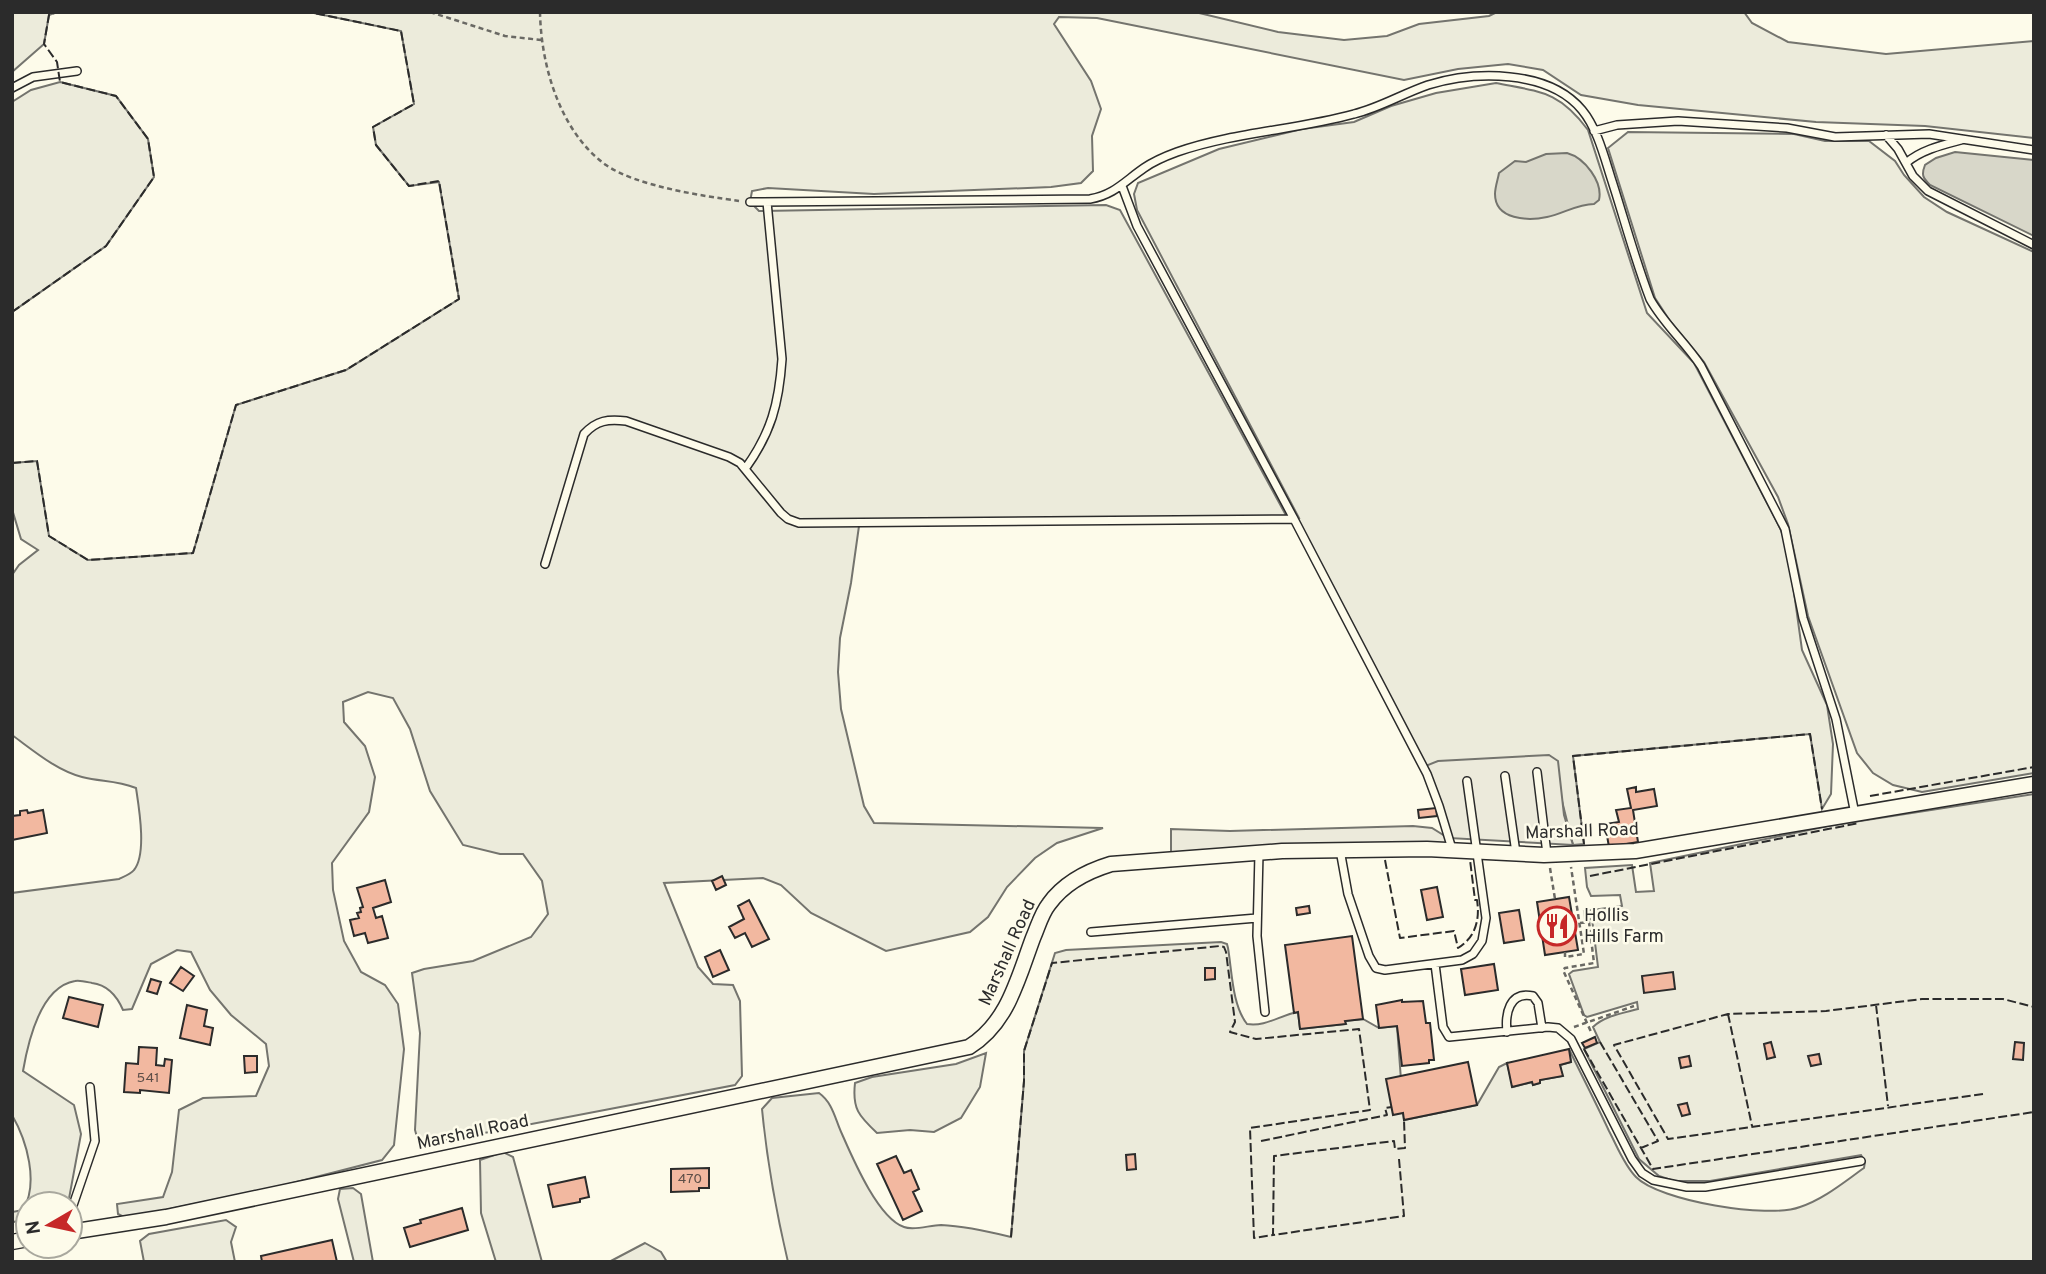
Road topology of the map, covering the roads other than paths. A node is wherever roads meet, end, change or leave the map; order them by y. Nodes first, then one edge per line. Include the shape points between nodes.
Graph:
1 (77, 71) dead end
2 (12, 88) edge
3 (1594, 131) junction
4 (1886, 135) junction
5 (1966, 139) junction
6 (2034, 150) edge
7 (1906, 163) junction
8 (1122, 186) junction
9 (750, 202) road end
10 (767, 202) junction
11 (2034, 245) edge
12 (744, 469) junction
13 (1294, 519) junction
14 (545, 564) dead end
15 (1537, 772) dead end
16 (1505, 776) dead end
17 (1467, 781) dead end
18 (2034, 784) edge
19 (1855, 815) junction
20 (1340, 850) junction
21 (1452, 850) junction
22 (1476, 851) junction
23 (1259, 853) junction
24 (1516, 854) junction
25 (1547, 855) junction
26 (1257, 918) junction
27 (1091, 932) dead end
28 (1435, 964) junction
29 (1265, 1013) dead end
30 (1542, 1028) junction
31 (1507, 1032) junction
32 (90, 1087) dead end
33 (1861, 1161) dead end
34 (78, 1190) edge
35 (84, 1230) edge

1 - 2 lane via 33,77
3 - 4 lane via 1678,121 1787,128 1836,137
3 - 8 lane via 1581,109 1553,88 1530,79 1472,77 1430,85 1354,114 1179,151 1144,168
3 - 19 lane via 1650,299 1701,366 1785,528 1803,618 1836,719
4 - 5 lane
4 - 7 lane
5 - 6 lane
5 - 7 lane via 1930,149
7 - 11 lane via 1928,191
8 - 10 lane via 1109,194 1079,200
8 - 13 lane via 1137,226
9 - 10 lane
10 - 12 lane via 780,384 773,421
12 - 13 lane via 781,513 799,523
12 - 14 lane via 711,449 626,421 595,423 584,434
13 - 21 lane via 1427,774
15 - 25 lane
16 - 24 lane
17 - 22 lane
18 - 19 street, Marshall Road
19 - 25 street, Marshall Road via 1634,851
20 - 21 street, Marshall Road
20 - 23 street, Marshall Road
20 - 28 lane via 1348,894 1376,968
21 - 22 street, Marshall Road
22 - 24 street, Marshall Road
22 - 28 lane via 1486,918 1482,939 1468,958
23 - 26 lane
23 - 35 street, Marshall Road via 1111,864 1089,871 1048,905 1000,1020 969,1047 166,1217
24 - 25 street, Marshall Road
26 - 27 lane
26 - 29 lane
28 - 31 lane via 1443,1027 1449,1037
30 - 31 lane
30 - 31 lane via 1538,1003 1527,995 1507,1009
30 - 33 lane via 1558,1028 1571,1039 1632,1159 1653,1181 1705,1187
32 - 34 lane via 95,1141

